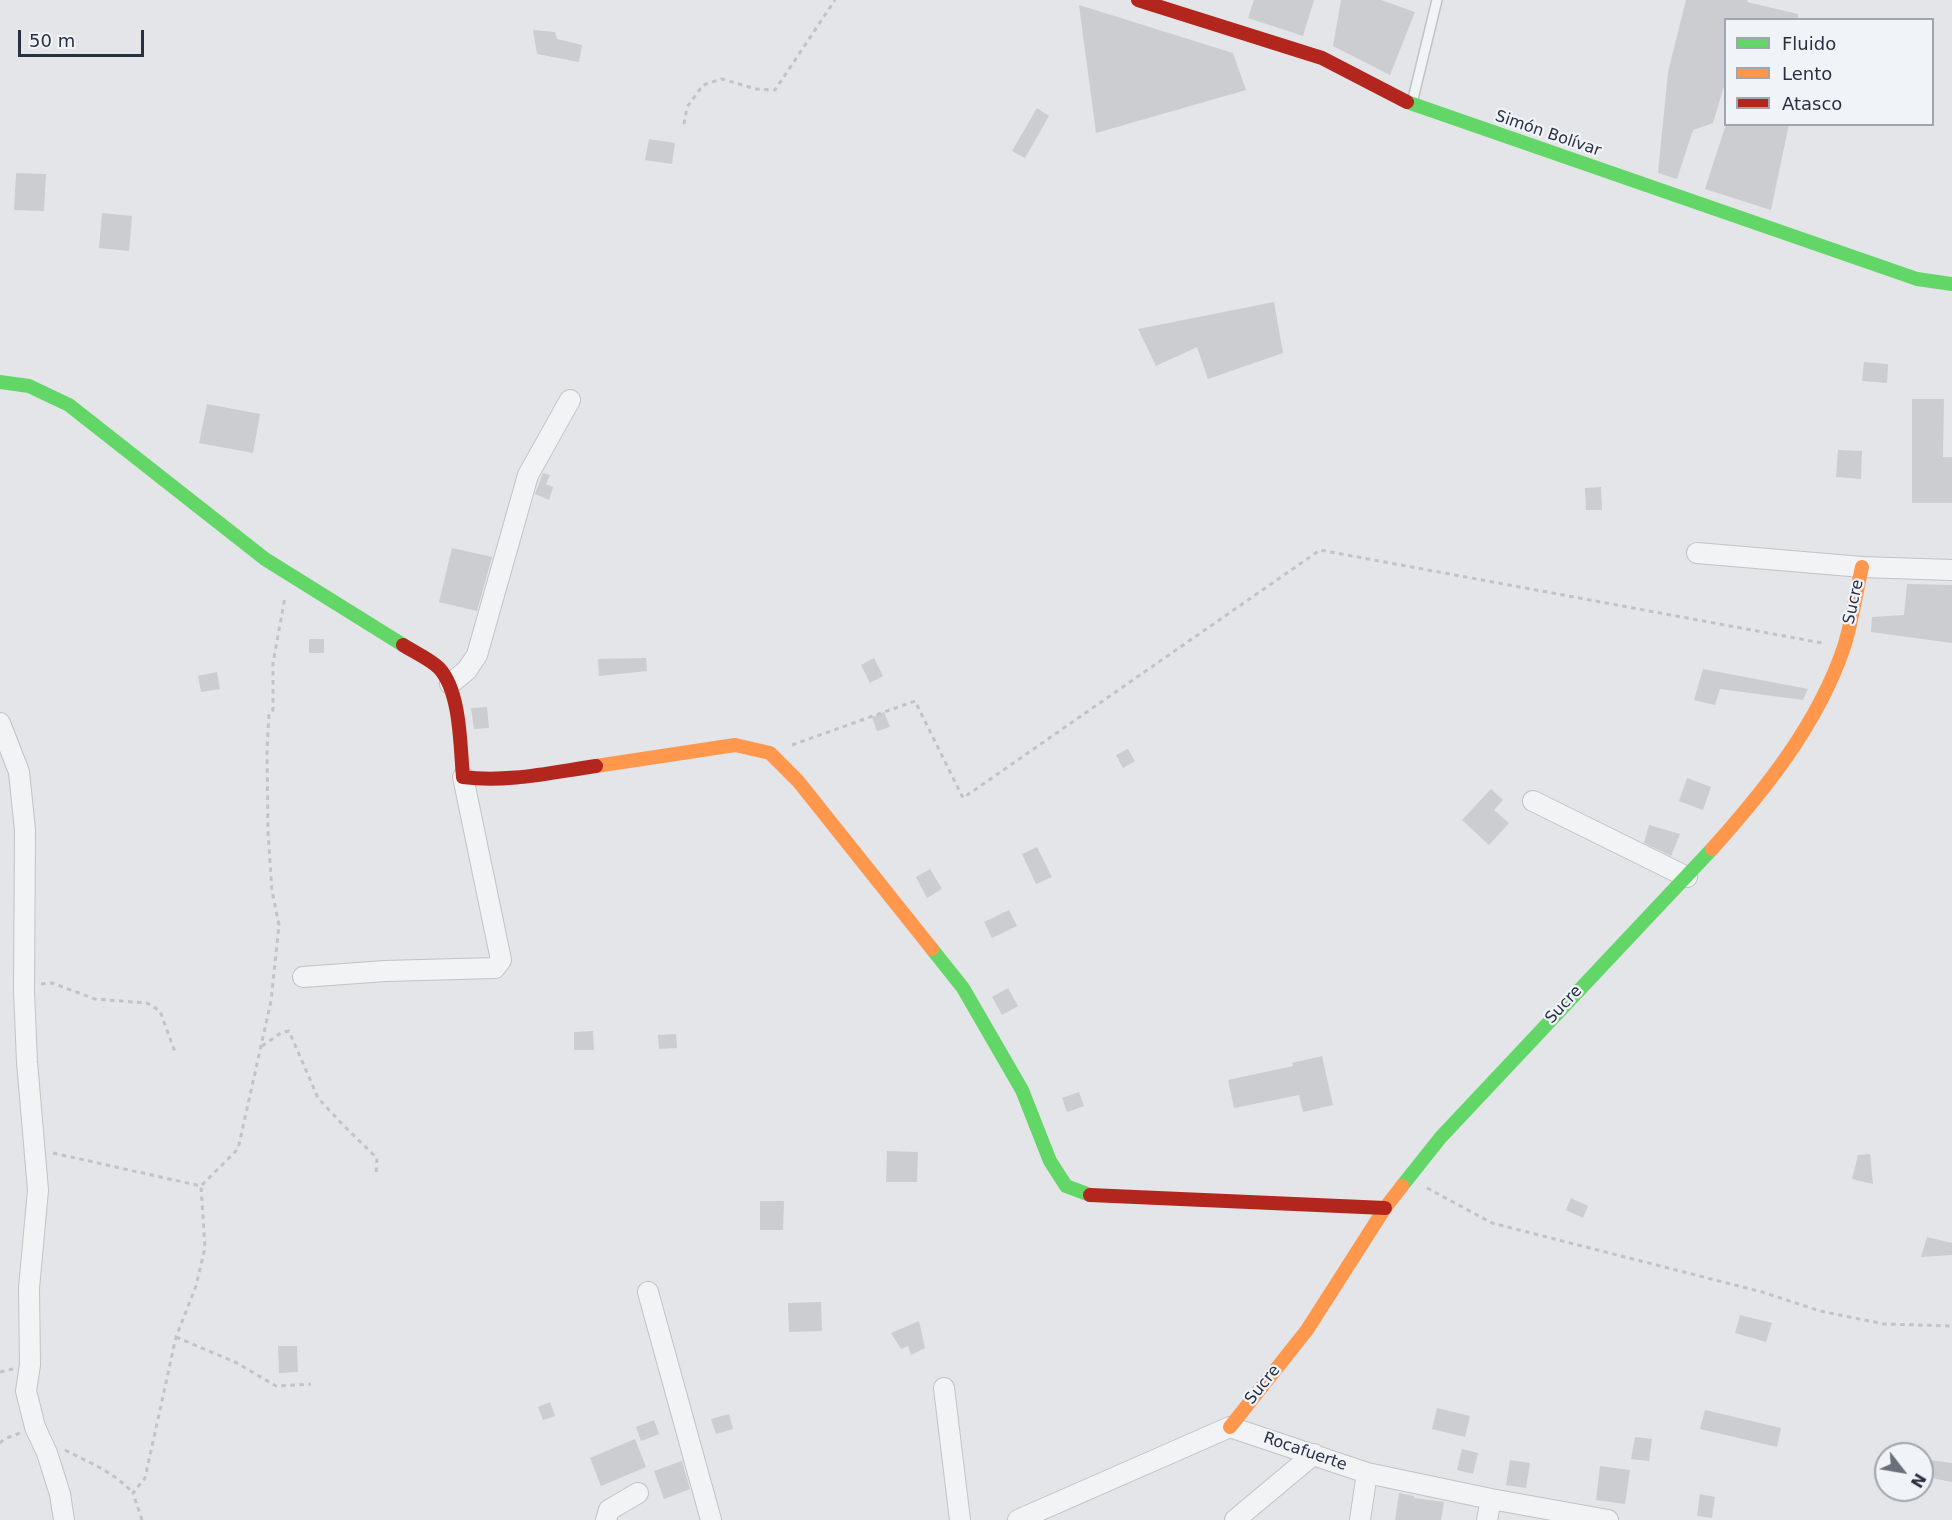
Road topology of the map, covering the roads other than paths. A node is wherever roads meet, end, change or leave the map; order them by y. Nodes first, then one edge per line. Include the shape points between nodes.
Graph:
1 (1138, 0) edge
2 (1437, 0) edge
3 (1412, 104) junction
4 (1952, 284) edge
5 (0, 382) edge
6 (570, 400) dead end
7 (1697, 553) dead end
8 (1862, 567) junction
9 (1952, 570) edge
10 (450, 684) junction
11 (0, 723) edge
12 (463, 777) junction
13 (1533, 801) dead end
14 (1687, 877) junction
15 (303, 977) dead end
16 (1385, 1208) junction
17 (648, 1292) dead end
18 (944, 1388) dead end
19 (1230, 1427) junction
20 (1314, 1454) junction
21 (1367, 1473) junction
22 (638, 1493) dead end
23 (1491, 1499) junction
24 (64, 1520) edge
25 (606, 1520) edge
26 (711, 1520) edge
27 (960, 1520) edge
28 (1018, 1520) edge
29 (1235, 1520) edge
30 (1360, 1520) edge
31 (1487, 1520) edge
32 (1608, 1520) edge

1 - 3 street, Simón Bolívar via 1322,58
2 - 3 lane
3 - 4 street, Simón Bolívar via 1917,279
5 - 10 street via 29,386 69,405 265,559 438,667
6 - 10 street via 528,476 477,655
7 - 8 street, Sucre
8 - 9 street, Sucre
8 - 14 street, Sucre via 1845,647 1818,706 1786,758 1745,812
10 - 12 street
11 - 24 street via 19,772 26,830 24,984 38,1190 29,1288 30,1365 26,1391 57,1484
12 - 15 street via 501,960 495,968
12 - 16 street via 528,776 735,745 770,753 798,781 963,988 1022,1090 1050,1161 1066,1186 1091,1195
13 - 14 street
14 - 16 street, Sucre via 1441,1137
16 - 19 street, Sucre via 1307,1330
17 - 26 street
18 - 27 street
19 - 20 street, Rocafuerte
19 - 28 street
20 - 21 street, Rocafuerte
20 - 29 street
21 - 23 street, Rocafuerte
21 - 30 street
22 - 25 street via 609,1510
23 - 31 street
23 - 32 street, Rocafuerte

